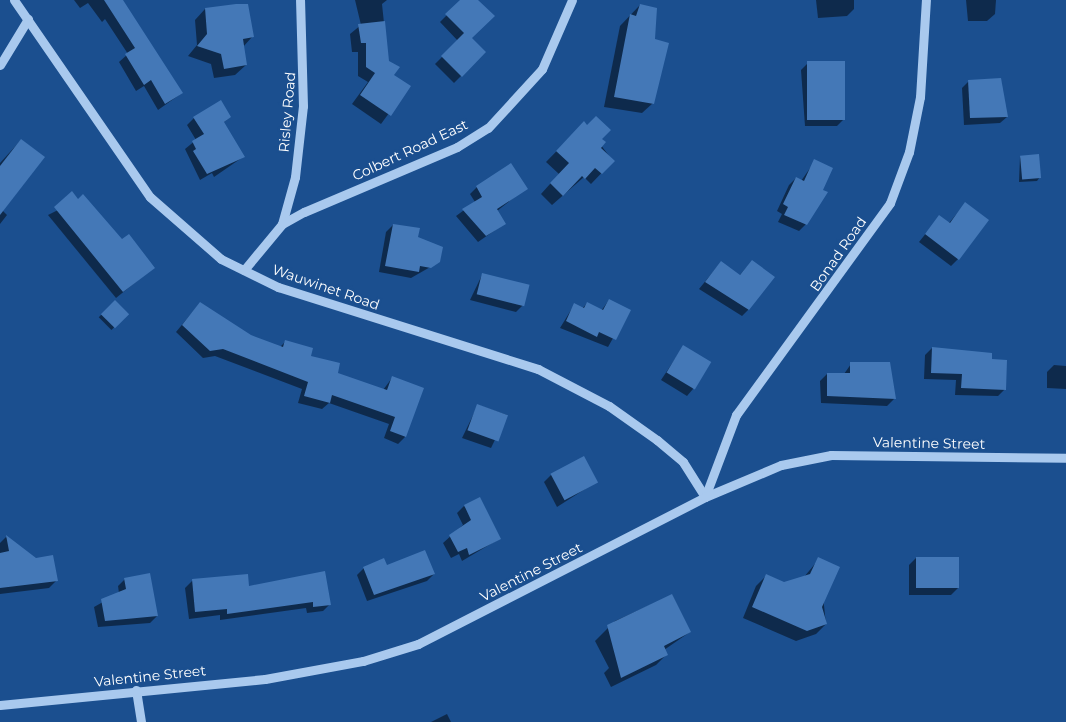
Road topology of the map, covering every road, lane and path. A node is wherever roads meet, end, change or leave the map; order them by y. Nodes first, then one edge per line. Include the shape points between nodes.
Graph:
1 (14, 0) edge
2 (300, 0) edge
3 (572, 0) edge
4 (926, 0) edge
5 (28, 19) junction
6 (0, 65) edge
7 (282, 224) junction
8 (244, 270) junction
9 (1066, 458) edge
10 (705, 497) junction
11 (136, 690) junction
12 (0, 706) edge
13 (141, 722) edge

1 - 5 street, Wauwinet Road
2 - 7 street, Risley Road via 303,106 295,177
3 - 7 street, Colbert Road East via 542,70 488,128 457,147
4 - 10 street, Bonad Road via 920,97 908,152 890,203 736,415
5 - 6 street
5 - 8 street, Wauwinet Road via 150,197 221,258
7 - 8 street, Colbert Road East
8 - 10 street, Wauwinet Road via 362,315 538,369 608,406 657,440 683,462
9 - 10 street, Valentine Street via 831,455 782,465
10 - 11 street, Valentine Street via 418,644 363,661 265,679
11 - 12 street, Valentine Street
11 - 13 street

